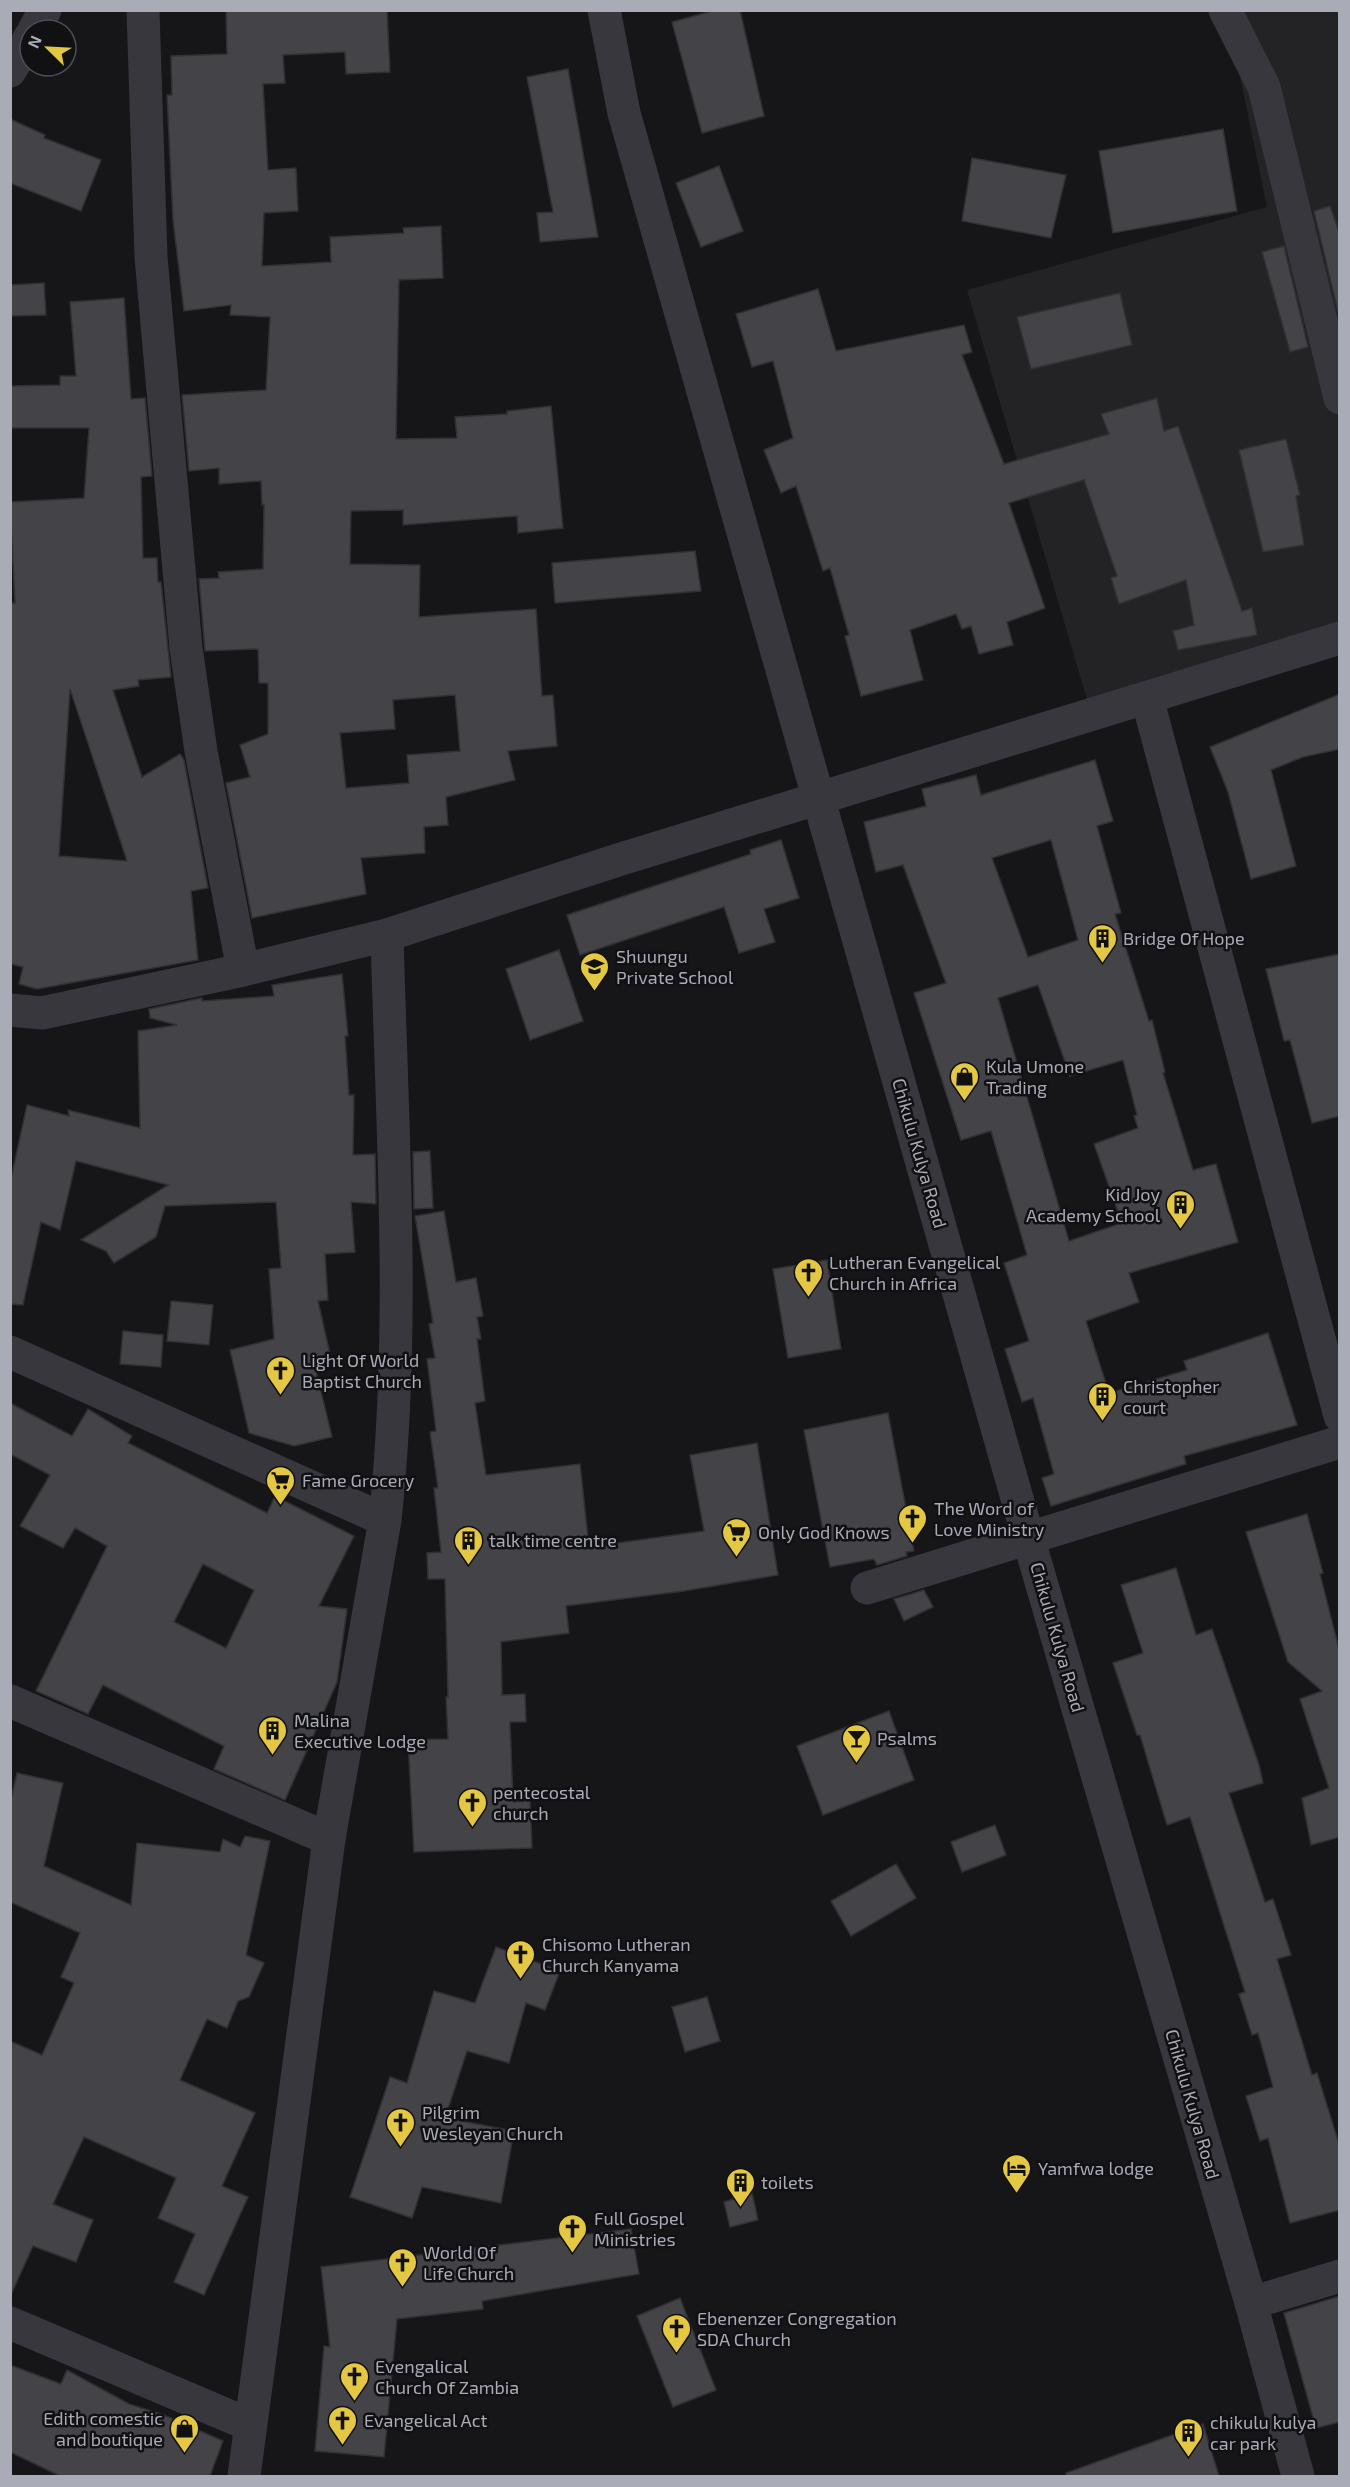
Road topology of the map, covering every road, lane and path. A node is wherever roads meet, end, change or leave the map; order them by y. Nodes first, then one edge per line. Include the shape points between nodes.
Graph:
1 (143, 10) edge
2 (604, 10) edge
3 (1225, 10) edge
4 (18, 57) edge
5 (10, 71) edge
6 (1340, 398) edge
7 (1340, 638) edge
8 (1147, 698) junction
9 (819, 797) junction
10 (387, 935) junction
11 (243, 970) junction
12 (12, 1016) edge
13 (10, 1352) edge
14 (1340, 1416) edge
15 (1340, 1442) edge
16 (385, 1520) junction
17 (1028, 1538) junction
18 (867, 1588) dead end
19 (10, 1701) edge
20 (329, 1839) junction
21 (1340, 2276) edge
22 (1251, 2303) junction
23 (10, 2323) edge
24 (250, 2425) junction
25 (244, 2476) edge
26 (1298, 2476) edge

1 - 11 street via 151,257 186,648 201,751
2 - 9 street, Chikulu Kulya Road via 624,113
3 - 6 street via 1264,87
4 - 5 street
7 - 8 street
8 - 9 street
8 - 14 street
9 - 10 street
9 - 17 street, Chikulu Kulya Road
10 - 11 street
10 - 16 street via 395,1231 393,1401
11 - 12 street
13 - 16 street
15 - 17 street
16 - 20 street
17 - 18 street
17 - 22 street, Chikulu Kulya Road
19 - 20 street
20 - 24 street
21 - 22 street
22 - 26 street, Chikulu Kulya Road
23 - 24 street
24 - 25 street

